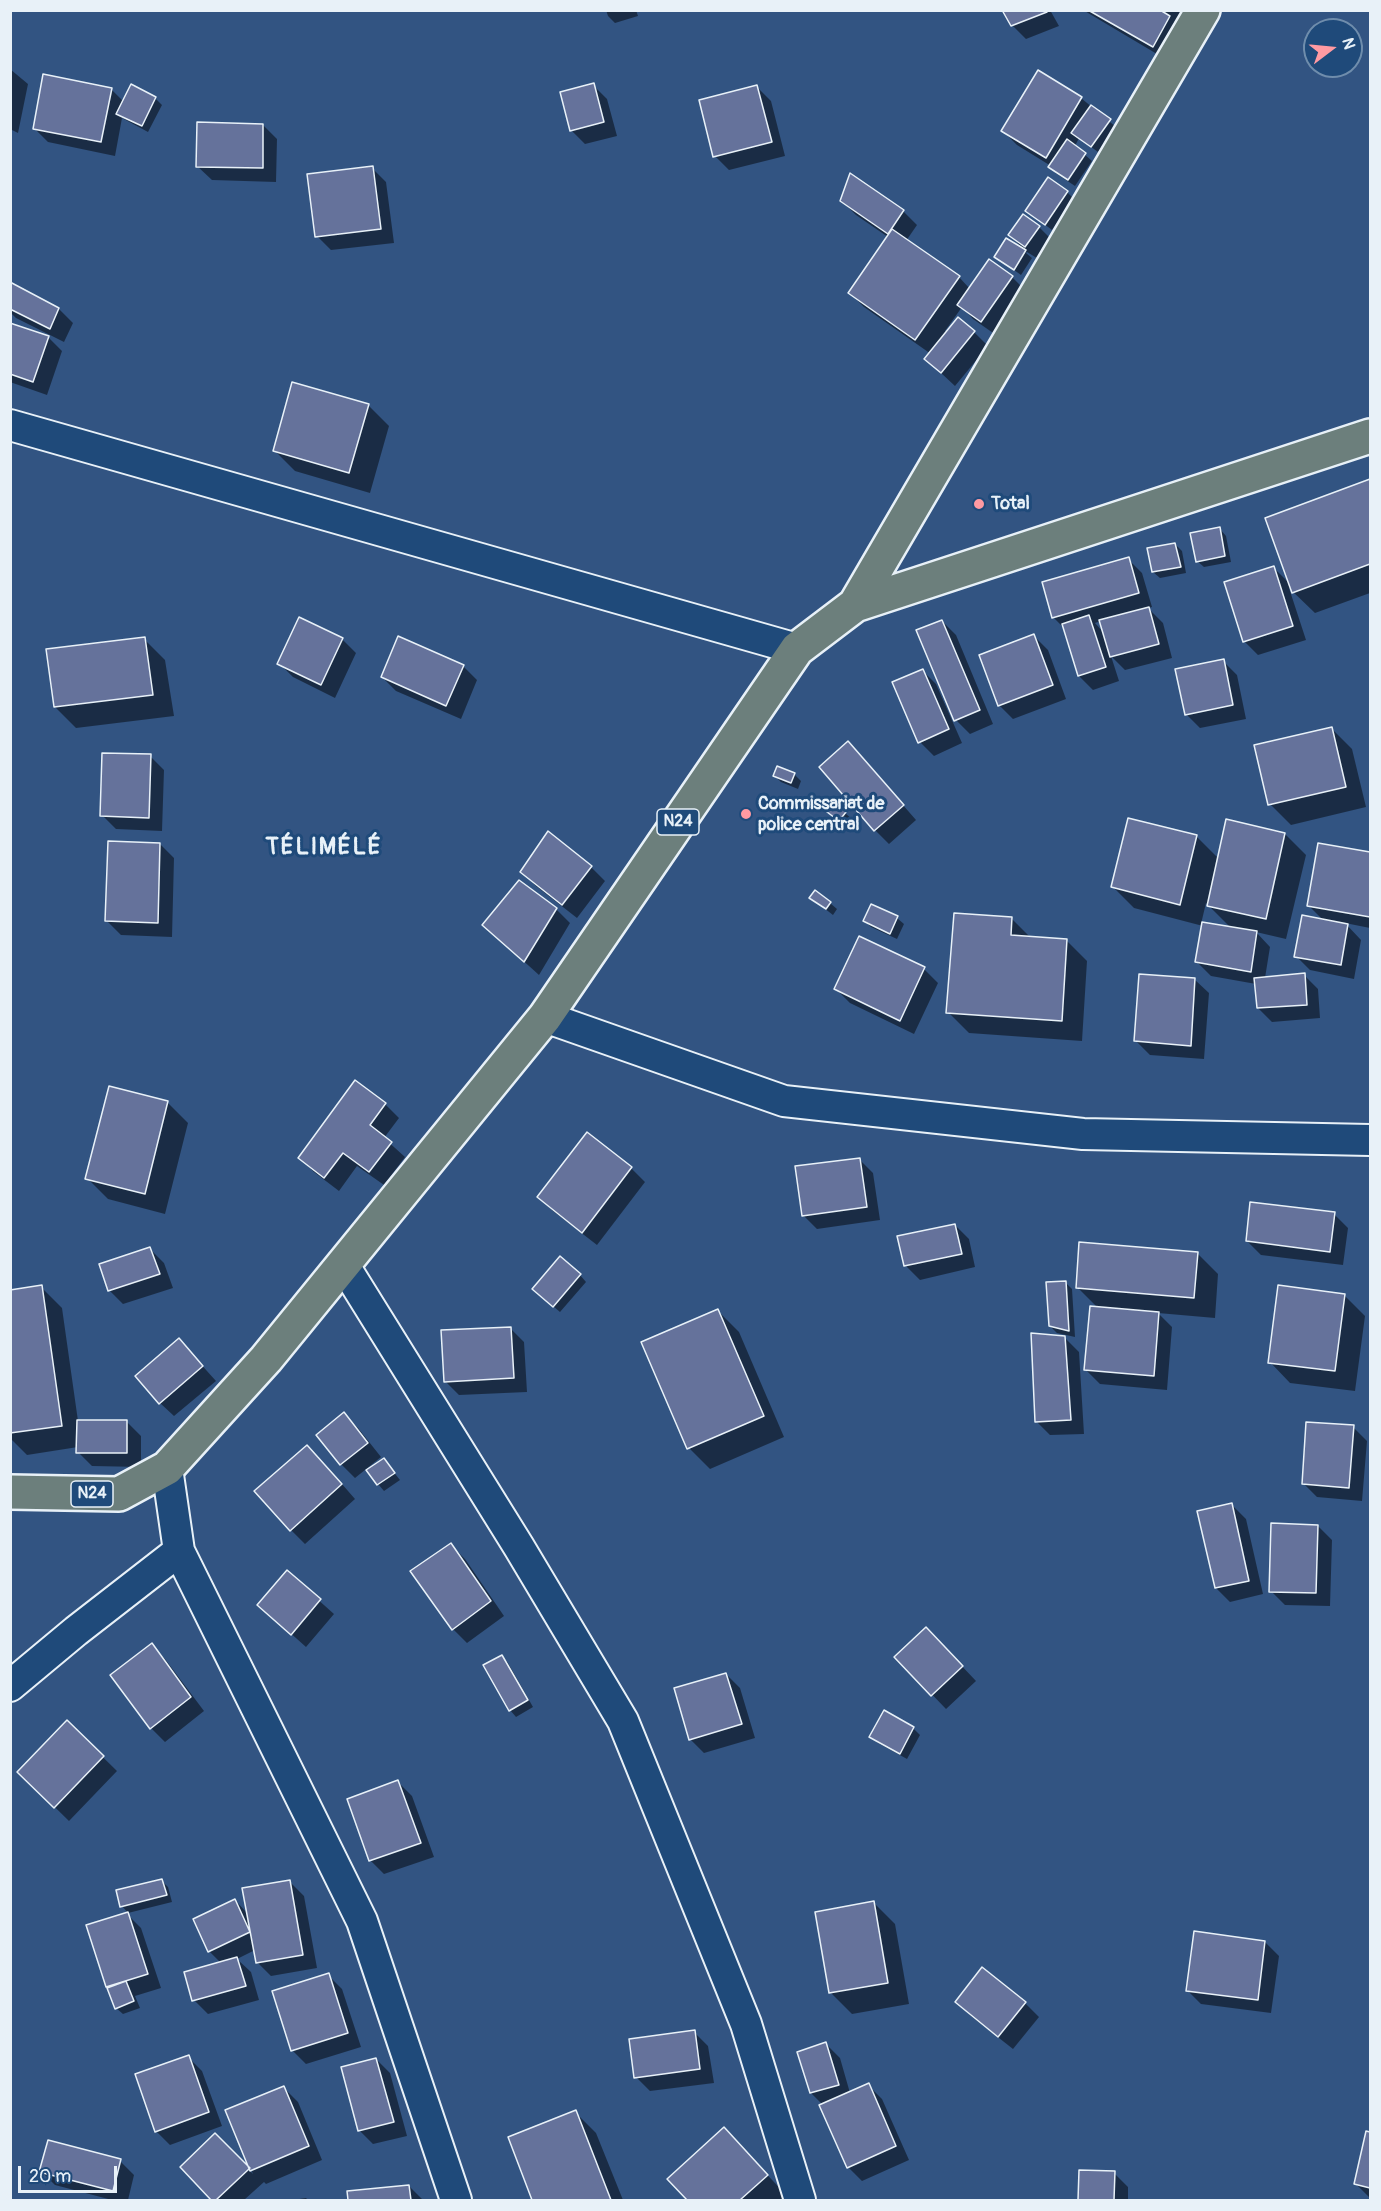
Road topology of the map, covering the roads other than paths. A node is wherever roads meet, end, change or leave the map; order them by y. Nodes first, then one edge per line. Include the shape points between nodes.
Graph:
1 (1203, 10) edge
2 (10, 424) edge
3 (1371, 436) edge
4 (855, 605) junction
5 (797, 649) junction
6 (545, 1017) junction
7 (1371, 1140) edge
8 (343, 1264) junction
9 (167, 1468) junction
10 (10, 1492) edge
11 (178, 1551) junction
12 (10, 1686) edge
13 (456, 2200) edge
14 (800, 2200) edge

1 - 4 main road
2 - 5 street
3 - 4 main road, N24
4 - 5 main road, N24
5 - 6 main road, N24
6 - 7 street via 784,1101 1083,1134
6 - 8 main road, N24
8 - 9 main road, N24 via 266,1359
8 - 14 street via 623,1721 746,2024
9 - 10 main road, N24 via 119,1494
9 - 11 street
11 - 12 street
11 - 13 street via 362,1921

